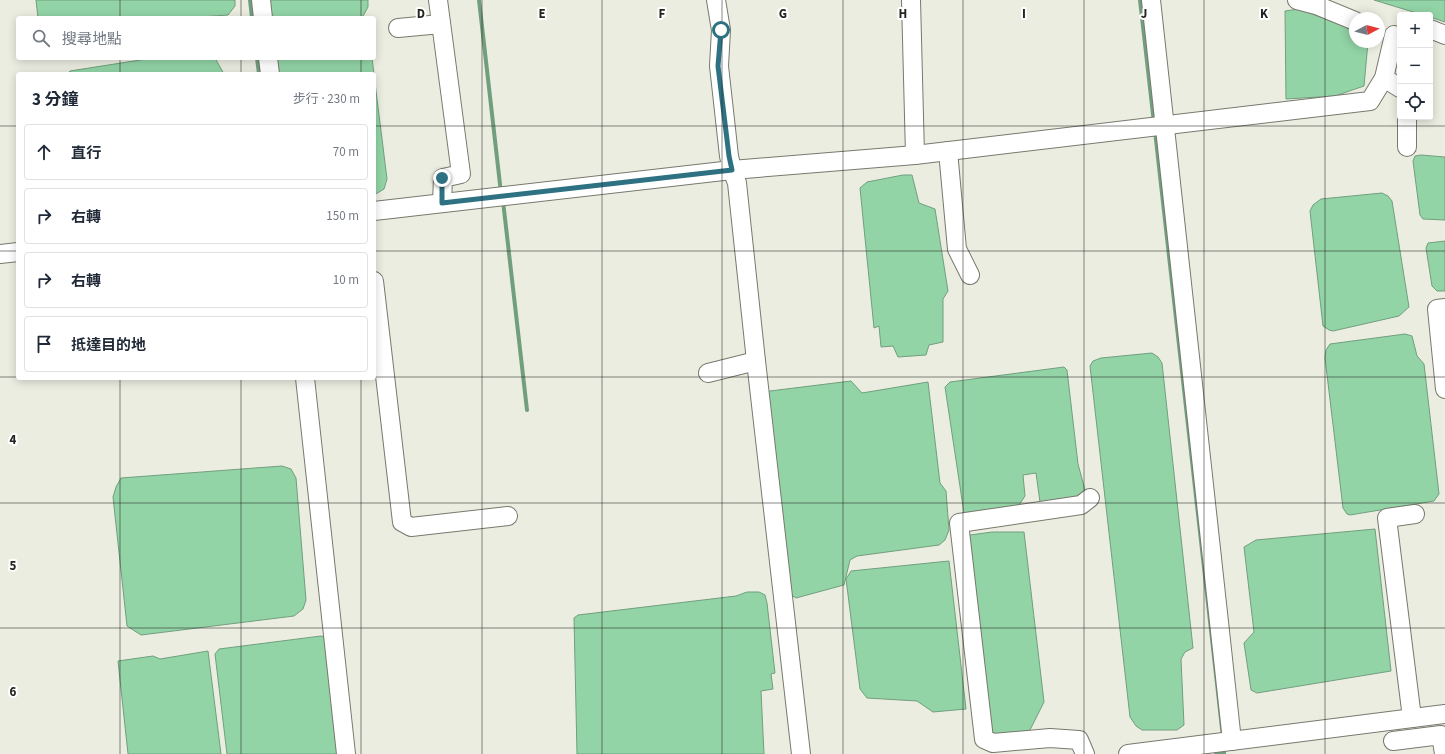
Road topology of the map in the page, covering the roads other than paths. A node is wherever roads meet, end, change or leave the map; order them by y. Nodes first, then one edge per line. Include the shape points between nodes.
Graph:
1 (261, 0) edge
2 (438, 0) edge
3 (716, 0) edge
4 (911, 0) edge
5 (1150, 0) edge
6 (1297, 0) edge
7 (263, 16) edge
8 (1349, 18) edge
9 (441, 24) junction
10 (398, 28) dead end
11 (1391, 31) edge
12 (1433, 31) edge
13 (1445, 35) edge
14 (268, 60) edge
15 (270, 72) edge
16 (1384, 78) junction
17 (1397, 86) edge
18 (1407, 120) edge
19 (1164, 125) junction
20 (1407, 147) dead end
21 (948, 151) junction
22 (915, 154) junction
23 (732, 170) junction
24 (442, 203) junction
25 (376, 211) edge
26 (16, 252) edge
27 (0, 254) edge
28 (970, 276) dead end
29 (376, 298) edge
30 (1445, 308) edge
31 (756, 361) junction
32 (708, 373) dead end
33 (305, 380) edge
34 (1445, 389) edge
35 (1090, 498) dead end
36 (1415, 514) dead end
37 (508, 516) dead end
38 (1445, 714) edge
39 (1412, 718) junction
40 (1393, 741) dead end
41 (1244, 745) edge
42 (346, 754) edge
43 (801, 754) edge
44 (1085, 754) edge
45 (1128, 754) edge
46 (1444, 754) edge

1 - 7 street
2 - 9 street
3 - 23 street via 721,30 718,66
4 - 22 street
5 - 19 street
6 - 8 street
9 - 10 street
9 - 24 street via 461,174 442,178
11 - 16 street
12 - 13 street
14 - 15 street
16 - 17 street
16 - 19 street via 1370,101
18 - 20 street
19 - 21 street
19 - 41 street
21 - 22 street
21 - 28 street via 957,249
22 - 23 street
23 - 24 street
23 - 31 street via 737,183
24 - 25 street
26 - 27 street
29 - 37 street via 402,522 411,527
30 - 34 street via 1437,309
31 - 32 street
31 - 43 street
33 - 42 street
35 - 44 street via 1081,505 959,523 984,739 993,743 1050,738 1079,740
36 - 39 street via 1387,518
38 - 39 street
39 - 41 street
40 - 46 street via 1442,734
41 - 45 street

